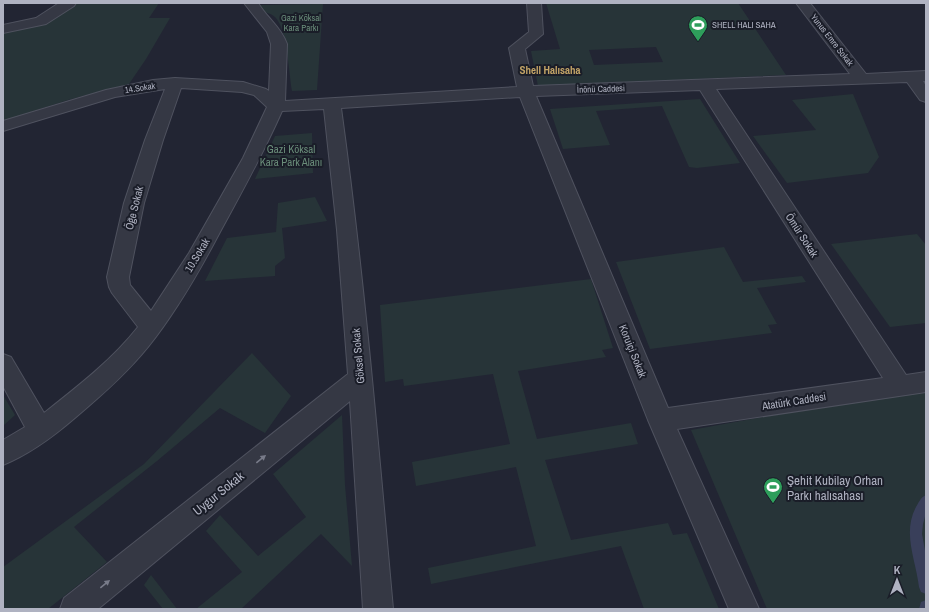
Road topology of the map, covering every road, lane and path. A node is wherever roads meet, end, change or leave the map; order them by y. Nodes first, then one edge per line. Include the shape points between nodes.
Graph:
1 (69, 3) edge
2 (251, 3) edge
3 (534, 3) edge
4 (803, 3) edge
5 (3, 29) edge
6 (919, 76) edge
7 (861, 78) junction
8 (175, 83) junction
9 (705, 85) junction
10 (526, 92) junction
11 (926, 98) edge
12 (332, 104) junction
13 (276, 106) junction
14 (3, 126) edge
15 (151, 327) junction
16 (3, 364) edge
17 (360, 378) junction
18 (926, 382) edge
19 (900, 385) junction
20 (661, 420) junction
21 (41, 431) junction
22 (3, 454) edge
23 (75, 609) edge
24 (378, 609) edge
25 (744, 609) edge

1 - 5 street via 41,21
2 - 13 street, 10.Sokak via 255,11 271,26 279,44
3 - 10 street, Koruiçi Sokak via 536,34 517,48
4 - 7 street, Yunus Emre Sokak
6 - 7 street, İnönü Caddesi
6 - 11 street
7 - 9 street, İnönü Caddesi
8 - 13 street, 14.Sokak via 243,87 260,92
8 - 14 street, 14.Sokak via 112,93
8 - 15 street, Öğe Sokak via 134,203 118,277 120,287
9 - 10 street, İnönü Caddesi
9 - 19 street, Ömür Sokak
10 - 12 street, İnönü Caddesi
10 - 20 street, Koruiçi Sokak
12 - 13 street, İnönü Caddesi
12 - 17 street, Göksel Sokak
13 - 15 street, 10.Sokak via 252,158 196,258
15 - 21 street, 10.Sokak via 117,366
16 - 21 street
23 -> 17 street, Uygur Sokak
17 - 24 street, Göksel Sokak
18 - 19 street, Atatürk Caddesi
19 - 20 street, Atatürk Caddesi
20 - 25 street, Koruiçi Sokak
21 - 22 street, 10.Sokak

